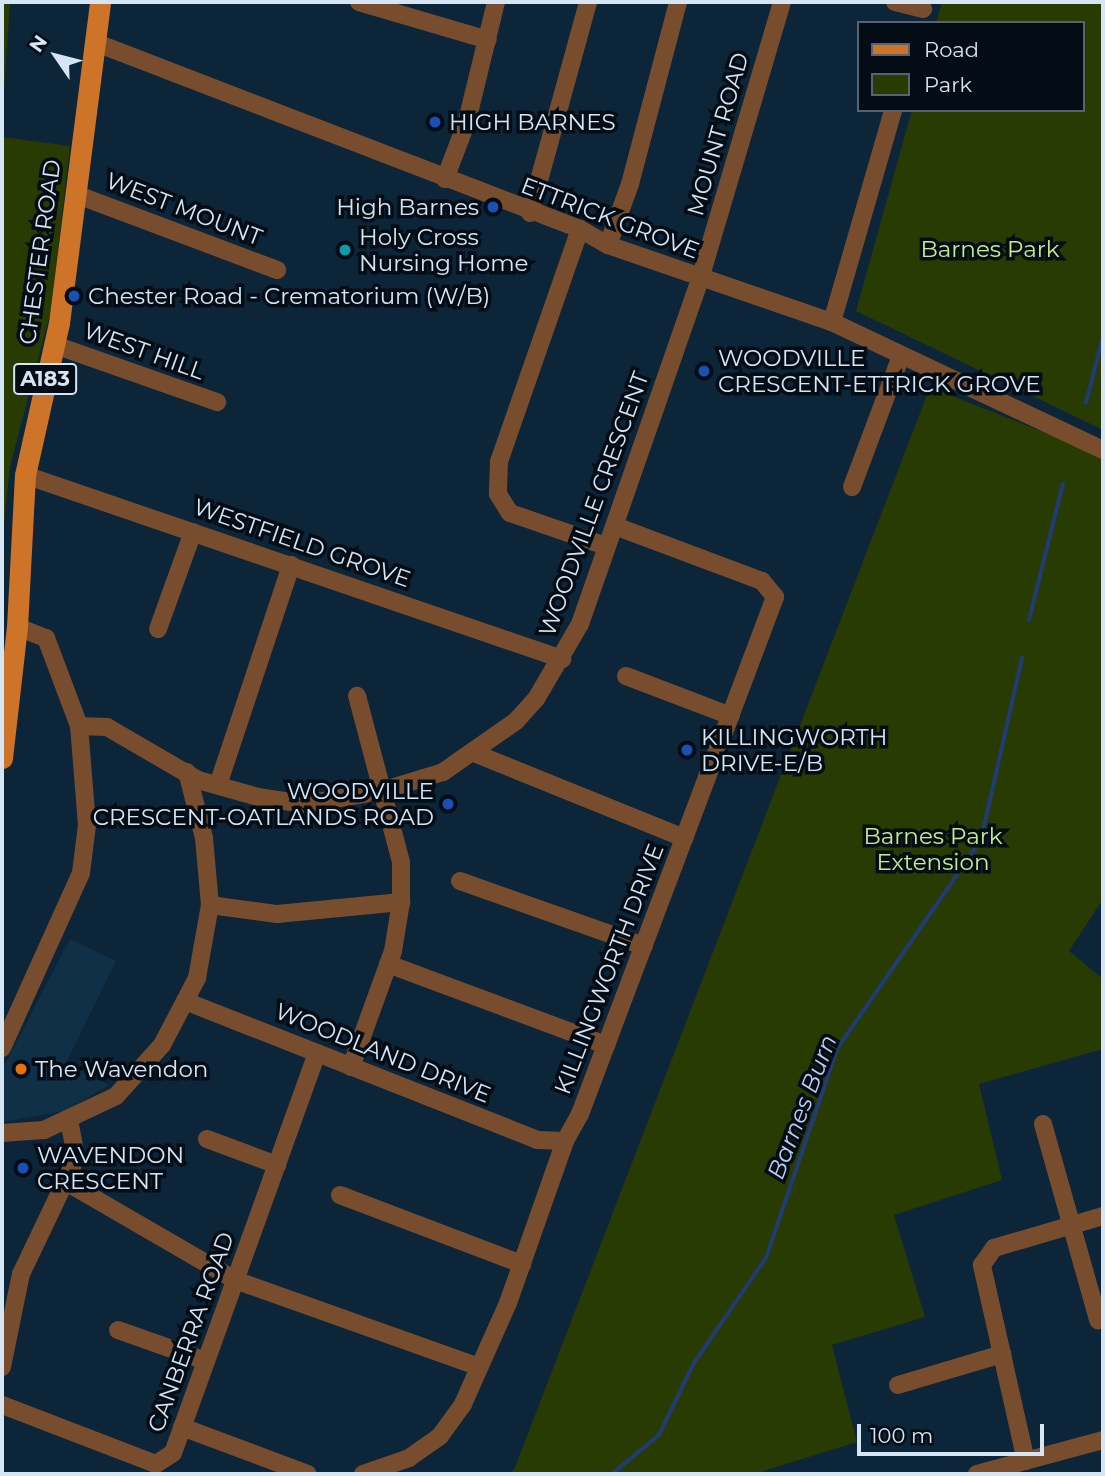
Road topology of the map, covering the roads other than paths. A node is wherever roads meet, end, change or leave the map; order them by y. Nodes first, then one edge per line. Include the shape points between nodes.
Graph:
1 (100, 2) edge
2 (359, 2) edge
3 (496, 2) edge
4 (588, 2) edge
5 (678, 2) edge
6 (782, 2) edge
7 (895, 2) edge
8 (922, 11) edge
9 (488, 40) junction
10 (94, 42) junction
11 (892, 112) edge
12 (446, 179) junction
13 (75, 194) junction
14 (530, 213) junction
15 (580, 229) junction
16 (608, 245) junction
17 (277, 270) dead end
18 (700, 279) junction
19 (832, 321) junction
20 (55, 345) junction
21 (901, 356) junction
22 (217, 402) dead end
23 (1103, 450) edge
24 (25, 475) junction
25 (852, 487) dead end
26 (615, 526) junction
27 (193, 532) junction
28 (606, 546) junction
29 (290, 565) junction
30 (17, 627) junction
31 (158, 629) dead end
32 (562, 659) junction
33 (626, 676) dead end
34 (357, 696) dead end
35 (731, 716) junction
36 (79, 726) junction
37 (474, 753) junction
38 (2, 758) edge
39 (187, 772) junction
40 (218, 785) junction
41 (381, 791) junction
42 (684, 838) junction
43 (460, 881) dead end
44 (401, 902) junction
45 (210, 905) junction
46 (644, 946) junction
47 (388, 964) junction
48 (185, 1002) junction
49 (606, 1045) junction
50 (2, 1048) edge
51 (317, 1054) junction
52 (351, 1067) junction
53 (69, 1121) junction
54 (1043, 1124) dead end
55 (2, 1133) edge
56 (206, 1139) dead end
57 (565, 1141) junction
58 (277, 1166) junction
59 (66, 1182) junction
60 (340, 1195) dead end
61 (1103, 1216) edge
62 (1073, 1224) junction
63 (522, 1264) junction
64 (235, 1280) junction
65 (1098, 1320) dead end
66 (118, 1330) dead end
67 (1002, 1354) junction
68 (206, 1361) junction
69 (2, 1367) edge
70 (479, 1367) junction
71 (898, 1385) dead end
72 (2, 1405) edge
73 (182, 1427) junction
74 (1103, 1440) edge
75 (1026, 1461) junction
76 (308, 1474) edge
77 (363, 1474) edge
78 (978, 1474) edge

1 - 10 main road, CHESTER ROAD / A183
2 - 9 street
3 - 9 street
4 - 14 street
5 - 16 street via 630,184
6 - 18 street, MOUNT ROAD
7 - 8 street
9 - 12 street
10 - 12 street, ETTRICK GROVE
10 - 13 main road, CHESTER ROAD / A183
11 - 19 street
12 - 14 street, ETTRICK GROVE
13 - 17 street, WEST MOUNT
13 - 20 main road, CHESTER ROAD / A183
14 - 15 street, ETTRICK GROVE
15 - 16 street, ETTRICK GROVE
15 - 28 street via 499,461 498,495 510,513
16 - 18 street, ETTRICK GROVE
18 - 19 street, ETTRICK GROVE
18 - 26 street, WOODVILLE CRESCENT
19 - 21 street, ETTRICK GROVE
20 - 22 street, WEST HILL
20 - 24 main road, CHESTER ROAD / A183
21 - 23 street, ETTRICK GROVE
21 - 25 street
24 - 27 street, WESTFIELD GROVE
24 - 30 main road, CHESTER ROAD / A183
26 - 28 street, WOODVILLE CRESCENT
26 - 35 street, KILLINGWORTH DRIVE via 762,581 775,597
27 - 29 street, WESTFIELD GROVE
27 - 31 street
28 - 32 street, WOODVILLE CRESCENT via 580,624
29 - 32 street, WESTFIELD GROVE
29 - 40 street
30 - 36 street via 46,638
30 - 38 main road, CHESTER ROAD / A183
32 - 37 street, WOODVILLE CRESCENT via 516,721
33 - 35 street
34 - 41 street
35 - 42 street, KILLINGWORTH DRIVE
36 - 39 street, WOODVILLE CRESCENT via 107,727
36 - 50 street via 87,825 81,873
37 - 41 street, WOODVILLE CRESCENT via 443,772
37 - 42 street
39 - 40 street, WOODVILLE CRESCENT
39 - 45 street via 204,838
40 - 41 street, WOODVILLE CRESCENT via 305,804
41 - 44 street via 401,862
42 - 46 street, KILLINGWORTH DRIVE
43 - 46 street
44 - 45 street via 277,914
44 - 47 street
45 - 48 street via 197,978
46 - 49 street, KILLINGWORTH DRIVE
47 - 49 street
47 - 52 street
48 - 51 street, WOODLAND DRIVE
48 - 53 street via 163,1045 143,1071 116,1096
49 - 57 street, KILLINGWORTH DRIVE
51 - 52 street, WOODLAND DRIVE
51 - 58 street, CANBERRA ROAD
52 - 57 street, WOODLAND DRIVE via 537,1140
53 - 55 street via 44,1130
53 - 59 street via 75,1151
54 - 62 street
56 - 58 street
57 - 63 street, KILLINGWORTH DRIVE
58 - 64 street, CANBERRA ROAD
59 - 64 street
59 - 69 street via 21,1274
60 - 63 street
61 - 62 street
62 - 65 street
62 - 67 street via 994,1248 982,1265
63 - 70 street, KILLINGWORTH DRIVE
64 - 68 street, CANBERRA ROAD
64 - 70 street
66 - 68 street
67 - 71 street
67 - 75 street
68 - 73 street, CANBERRA ROAD
70 - 77 street, KILLINGWORTH DRIVE via 463,1404 440,1436 409,1458
72 - 73 street, CANBERRA ROAD via 156,1464 173,1453
73 - 76 street
74 - 75 street
75 - 78 street

